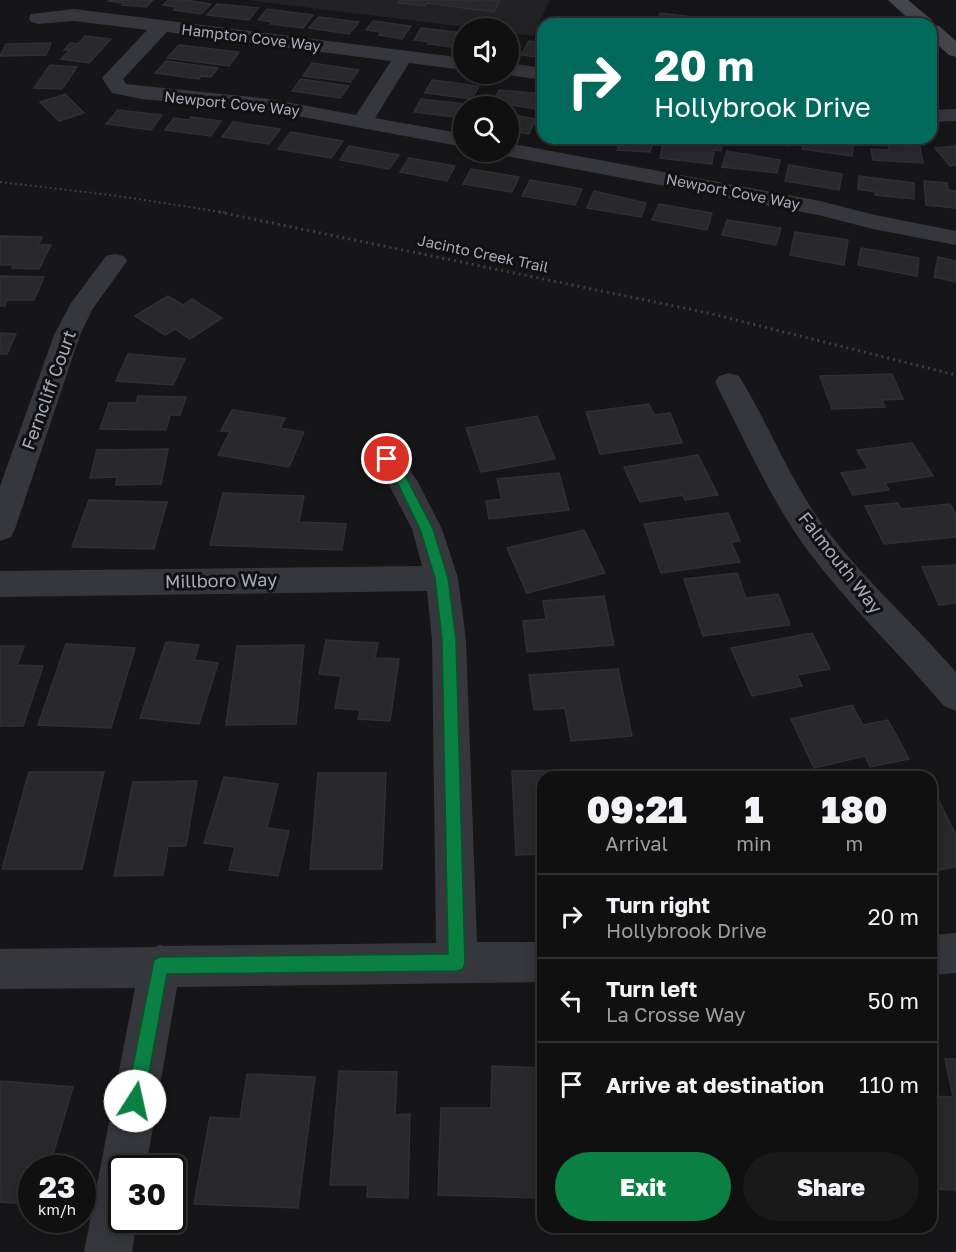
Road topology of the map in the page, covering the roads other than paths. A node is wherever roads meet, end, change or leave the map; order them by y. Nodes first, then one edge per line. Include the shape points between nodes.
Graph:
1 (897, 0) edge
2 (38, 18) dead end
3 (918, 18) edge
4 (160, 27) junction
5 (937, 34) edge
6 (956, 51) edge
7 (404, 56) junction
8 (453, 63) edge
9 (519, 71) edge
10 (537, 73) edge
11 (937, 116) edge
12 (956, 116) edge
13 (362, 122) junction
14 (453, 139) edge
15 (519, 152) edge
16 (956, 238) edge
17 (115, 261) dead end
18 (729, 382) dead end
19 (387, 459) dead end
20 (0, 529) edge
21 (442, 578) junction
22 (0, 584) edge
23 (956, 696) edge
24 (956, 953) edge
25 (937, 955) edge
26 (537, 962) edge
27 (457, 963) junction
28 (160, 966) junction
29 (0, 969) edge
30 (125, 1155) edge
31 (112, 1233) edge
32 (108, 1252) edge

1 - 3 main road
2 - 4 street, Hampton Cove Way via 74,15
4 - 7 street, Hampton Cove Way
4 - 13 street, Newport Cove Way via 111,78 119,89 270,105
5 - 6 main road
7 - 8 street, Hampton Cove Way
7 - 13 street
9 - 10 street
11 - 12 street
13 - 14 street, Newport Cove Way
15 - 16 street, Newport Cove Way via 820,208
17 - 20 street, Ferncliff Court via 80,309 67,335
18 - 23 street, Falmouth Way via 783,487 818,541
19 - 21 street via 427,529
21 - 22 street, Millboro Way
21 - 27 street via 449,640
24 - 25 street
26 - 27 street
27 - 28 street
28 - 29 street
28 - 30 street
31 - 32 street

